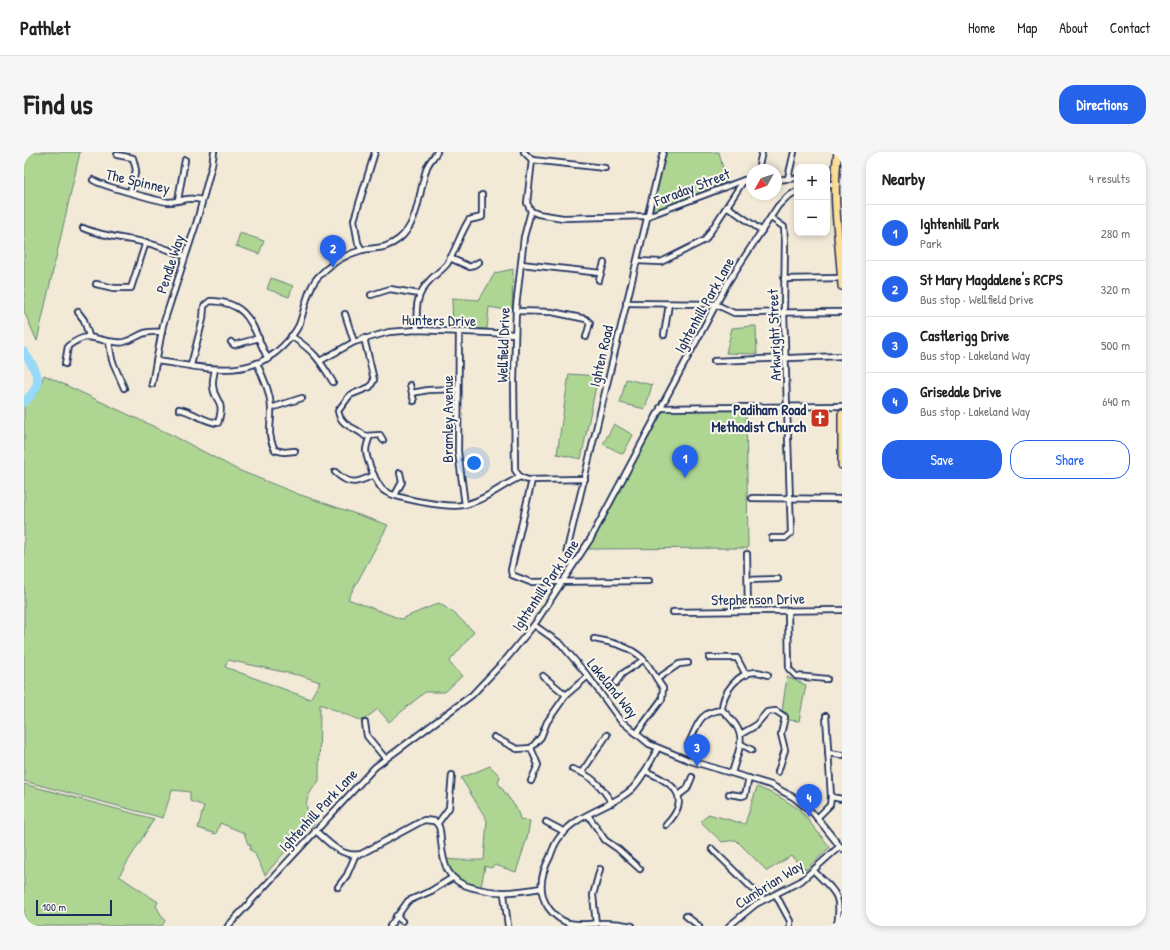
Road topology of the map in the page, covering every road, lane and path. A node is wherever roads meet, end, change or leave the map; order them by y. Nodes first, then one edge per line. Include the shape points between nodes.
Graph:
1 (214, 152) edge
2 (375, 152) edge
3 (437, 152) edge
4 (524, 152) edge
5 (662, 152) edge
6 (762, 152) edge
7 (794, 152) edge
8 (838, 152) edge
9 (117, 155) dead end
10 (185, 160) dead end
11 (532, 160) junction
12 (759, 164) edge
13 (605, 168) dead end
14 (788, 178) junction
15 (794, 178) edge
16 (782, 179) edge
17 (93, 180) dead end
18 (744, 180) joint
19 (831, 184) edge
20 (130, 192) junction
21 (794, 193) edge
22 (482, 195) dead end
23 (178, 200) junction
24 (202, 200) junction
25 (728, 207) junction
26 (838, 210) edge
27 (531, 211) junction
28 (648, 216) junction
29 (771, 218) junction
30 (83, 228) dead end
31 (762, 231) junction
32 (147, 243) junction
33 (840, 243) edge
34 (362, 250) junction
35 (185, 256) junction
36 (450, 258) junction
37 (637, 261) junction
38 (479, 262) dead end
39 (604, 263) dead end
40 (521, 264) junction
41 (601, 273) junction
42 (842, 277) edge
43 (784, 279) junction
44 (599, 280) dead end
45 (96, 284) dead end
46 (842, 286) edge
47 (419, 294) junction
48 (371, 295) dead end
49 (626, 303) junction
50 (669, 304) junction
51 (715, 304) junction
52 (516, 311) junction
53 (78, 312) dead end
54 (784, 312) junction
55 (842, 312) edge
56 (345, 314) dead end
57 (418, 330) junction
58 (162, 332) junction
59 (459, 333) junction
60 (515, 334) junction
61 (664, 335) dead end
62 (89, 336) junction
63 (291, 336) junction
64 (586, 337) dead end
65 (259, 338) junction
66 (364, 338) junction
67 (109, 342) junction
68 (231, 342) dead end
69 (354, 342) junction
70 (842, 356) edge
71 (787, 358) junction
72 (268, 359) junction
73 (156, 361) junction
74 (320, 361) junction
75 (714, 361) dead end
76 (257, 363) junction
77 (64, 364) dead end
78 (191, 365) junction
79 (214, 369) junction
80 (333, 382) dead end
81 (152, 384) dead end
82 (410, 385) dead end
83 (124, 388) dead end
84 (458, 389) junction
85 (412, 394) junction
86 (302, 398) dead end
87 (414, 401) dead end
88 (842, 406) edge
89 (787, 407) junction
90 (271, 408) junction
91 (660, 408) junction
92 (179, 410) dead end
93 (842, 414) edge
94 (842, 418) edge
95 (370, 436) junction
96 (383, 440) dead end
97 (295, 451) dead end
98 (842, 452) edge
99 (842, 465) edge
100 (335, 472) dead end
101 (400, 473) dead end
102 (374, 475) junction
103 (520, 477) junction
104 (585, 479) junction
105 (532, 480) junction
106 (395, 495) junction
107 (752, 498) dead end
108 (790, 498) junction
109 (842, 499) edge
110 (465, 505) junction
111 (772, 538) dead end
112 (747, 554) dead end
113 (573, 565) junction
114 (778, 579) dead end
115 (649, 580) dead end
116 (748, 580) junction
117 (561, 582) junction
118 (788, 610) junction
119 (842, 610) edge
120 (748, 611) junction
121 (674, 612) dead end
122 (534, 625) junction
123 (594, 639) dead end
124 (709, 658) dead end
125 (643, 660) junction
126 (688, 663) dead end
127 (746, 675) junction
128 (768, 675) dead end
129 (543, 676) dead end
130 (588, 676) junction
131 (657, 679) junction
132 (827, 679) dead end
133 (616, 683) dead end
134 (566, 695) junction
135 (722, 710) junction
136 (826, 716) dead end
137 (365, 722) dead end
138 (636, 734) junction
139 (740, 734) junction
140 (607, 735) dead end
141 (494, 737) dead end
142 (741, 744) junction
143 (688, 745) dead end
144 (531, 748) junction
145 (658, 748) junction
146 (752, 750) dead end
147 (828, 753) junction
148 (842, 755) edge
149 (385, 758) junction
150 (572, 769) dead end
151 (645, 771) junction
152 (582, 772) junction
153 (778, 772) dead end
154 (732, 773) junction
155 (452, 774) dead end
156 (692, 777) dead end
157 (749, 778) junction
158 (531, 781) dead end
159 (729, 794) dead end
160 (679, 795) junction
161 (831, 797) junction
162 (842, 799) edge
163 (612, 803) junction
164 (588, 815) junction
165 (818, 818) junction
166 (546, 822) dead end
167 (438, 823) junction
168 (666, 825) dead end
169 (315, 830) junction
170 (565, 832) junction
171 (841, 848) edge
172 (712, 849) dead end
173 (355, 856) junction
174 (640, 869) dead end
175 (600, 870) dead end
176 (814, 871) junction
177 (452, 878) junction
178 (338, 887) dead end
179 (541, 888) junction
180 (504, 894) junction
181 (776, 895) junction
182 (763, 899) junction
183 (396, 916) junction
184 (686, 916) dead end
185 (402, 921) dead end
186 (509, 924) edge
187 (596, 924) junction
188 (228, 926) edge
189 (390, 926) edge
190 (632, 926) edge
191 (698, 926) edge
192 (729, 926) edge
193 (790, 926) edge
194 (837, 926) edge

1 - 24 street, Pendle Way
2 - 34 street via 354,220 358,243
3 - 34 street via 427,165 410,226 405,233 388,246
4 - 11 street
5 - 28 street, Ighten Road
6 - 12 street
7 - 14 street
8 - 19 main road
9 - 20 street via 133,158 136,170
10 - 23 street
11 - 13 street
11 - 27 street, Wellfield Drive via 527,203
14 - 15 street
14 - 16 street
17 - 20 street, The Spinney via 108,188
18 - 25 street
18 - 28 street, Faraday Street
19 - 26 main road
20 - 23 street, The Spinney via 167,202
21 - 29 street, Ightenhill Park Lane via 787,197
22 - 36 street via 482,218 469,220 460,232
23 - 24 street, The Spinney
24 - 35 street, Pendle Way
25 - 31 street
25 - 37 street via 705,240 660,262
26 - 33 main road
27 - 28 street, Faraday Street via 563,218
27 - 40 street, Wellfield Drive via 524,237
28 - 37 street, Ighten Road
29 - 31 street, Ightenhill Park Lane
29 - 43 street, Arkwright Street via 784,227
30 - 32 street via 98,235
31 - 51 street, Ightenhill Park Lane
32 - 35 street
32 - 45 street via 131,288
33 - 42 main road
34 - 63 street via 338,260 316,280 299,325
35 - 58 street, Pendle Way
36 - 38 street via 470,267
36 - 47 street
37 - 49 street, Ighten Road
39 - 41 street
40 - 41 street
40 - 52 street, Wellfield Drive
41 - 44 street
42 - 43 street
42 - 46 main road
43 - 54 street, Arkwright Street
47 - 48 street via 390,290
47 - 57 street via 416,311
49 - 50 street
49 - 104 street, Ighten Road
50 - 51 street
50 - 61 street
51 - 54 street via 734,313
51 - 91 street, Ightenhill Park Lane
52 - 60 street, Wellfield Drive
52 - 64 street via 552,312 586,319 590,323
53 - 62 street via 84,320
54 - 55 street
54 - 71 street, Arkwright Street
56 - 69 street
57 - 59 street, Hunters Drive
57 - 66 street, Hunters Drive via 389,332
58 - 67 street via 148,330 123,343
58 - 73 street, Pendle Way
59 - 60 street, Hunters Drive
59 - 84 street, Bramley Avenue
60 - 103 street, Wellfield Drive via 514,456 515,470
62 - 67 street
62 - 77 street via 80,338 68,346
63 - 72 street
63 - 74 street via 310,348
65 - 68 street via 234,345
65 - 72 street
65 - 78 street via 254,326 243,312 222,301 210,301 204,306
66 - 69 street, Hunters Drive
66 - 95 street via 374,380 370,387 350,395 338,411 339,419 345,425 355,428 365,436
67 - 83 street via 112,360
69 - 74 street, Hunters Drive
70 - 71 street
71 - 75 street
71 - 89 street, Arkwright Street
72 - 76 street
73 - 78 street
73 - 81 street, Pendle Way
74 - 80 street
76 - 79 street via 245,368
76 - 90 street via 268,391
78 - 79 street
79 - 92 street via 213,386 221,403 218,423 210,423 189,411
82 - 85 street
84 - 85 street via 428,390
84 - 110 street, Bramley Avenue via 458,452
85 - 87 street
86 - 90 street
88 - 89 street
89 - 91 street
89 - 108 street, Arkwright Street
90 - 97 street via 269,439 275,450
91 - 113 street, Ightenhill Park Lane via 591,538
93 - 94 main road
94 - 98 main road
95 - 96 street via 380,435
95 - 102 street via 366,451
98 - 99 main road
100 - 102 street via 345,481 355,482
101 - 106 street via 402,482
102 - 106 street via 383,490
103 - 105 street
103 - 110 street
104 - 105 street
104 - 113 street, Ighten Road via 567,550
105 - 117 street via 512,570 513,576 527,582
106 - 110 street via 425,503 454,507
107 - 108 street
108 - 109 street
108 - 111 street, Arkwright Street via 791,533 785,538
112 - 116 street
113 - 117 street, Ightenhill Park Lane
114 - 116 street
115 - 117 street
116 - 120 street
117 - 122 street, Ightenhill Park Lane
118 - 119 street, Stephenson Drive
118 - 120 street, Stephenson Drive
118 - 132 street via 789,669 796,676
120 - 121 street, Stephenson Drive
122 - 130 street, Lakeland Way via 561,644
122 - 149 street, Ightenhill Park Lane via 472,695
123 - 125 street via 612,642 632,651
124 - 127 street via 737,658
125 - 131 street
125 - 133 street via 622,674
126 - 131 street via 679,664
127 - 128 street via 755,672
127 - 135 street via 738,678 725,693
129 - 134 street
130 - 134 street
130 - 138 street, Lakeland Way via 620,720
131 - 138 street via 663,688 662,699
134 - 144 street via 547,722 541,737
135 - 139 street via 732,718
135 - 143 street via 703,716
136 - 147 street
137 - 149 street via 367,736
138 - 145 street, Lakeland Way
139 - 142 street
139 - 153 street via 755,726 767,712 776,711 784,717 781,734 785,750
140 - 152 street
141 - 144 street via 517,749
142 - 146 street
142 - 154 street
144 - 158 street via 538,765
145 - 151 street
145 - 154 street, Lakeland Way
147 - 148 street
147 - 161 street
149 - 169 street, Ightenhill Park Lane
150 - 152 street
151 - 160 street via 671,786
151 - 163 street via 632,788
152 - 163 street via 594,779
154 - 157 street, Lakeland Way
155 - 167 street via 450,804
156 - 160 street via 687,789
157 - 159 street via 745,795
157 - 165 street, Lakeland Way via 793,796
160 - 168 street via 680,806
161 - 162 street
161 - 165 street via 830,805
163 - 164 street
164 - 170 street via 575,822
164 - 174 street via 604,840 624,853
165 - 171 street, Lakeland Way
166 - 170 street
167 - 173 street via 424,820
167 - 177 street via 444,862
169 - 173 street via 343,853
169 - 188 street, Ightenhill Park Lane
170 - 179 street via 559,838 544,868
171 - 176 street, Cumbrian Way
172 - 182 street
173 - 178 street via 347,875
175 - 187 street via 595,875 593,895
176 - 181 street, Cumbrian Way via 794,886
176 - 194 street via 838,900 840,907
177 - 180 street via 468,887
177 - 183 street via 432,891 408,901
179 - 180 street
179 - 187 street via 545,903 556,916 575,925
180 - 186 street
181 - 182 street, Cumbrian Way
181 - 193 street via 790,920
182 - 192 street, Cumbrian Way
183 - 185 street
183 - 189 street
184 - 191 street
187 - 190 street via 617,923

